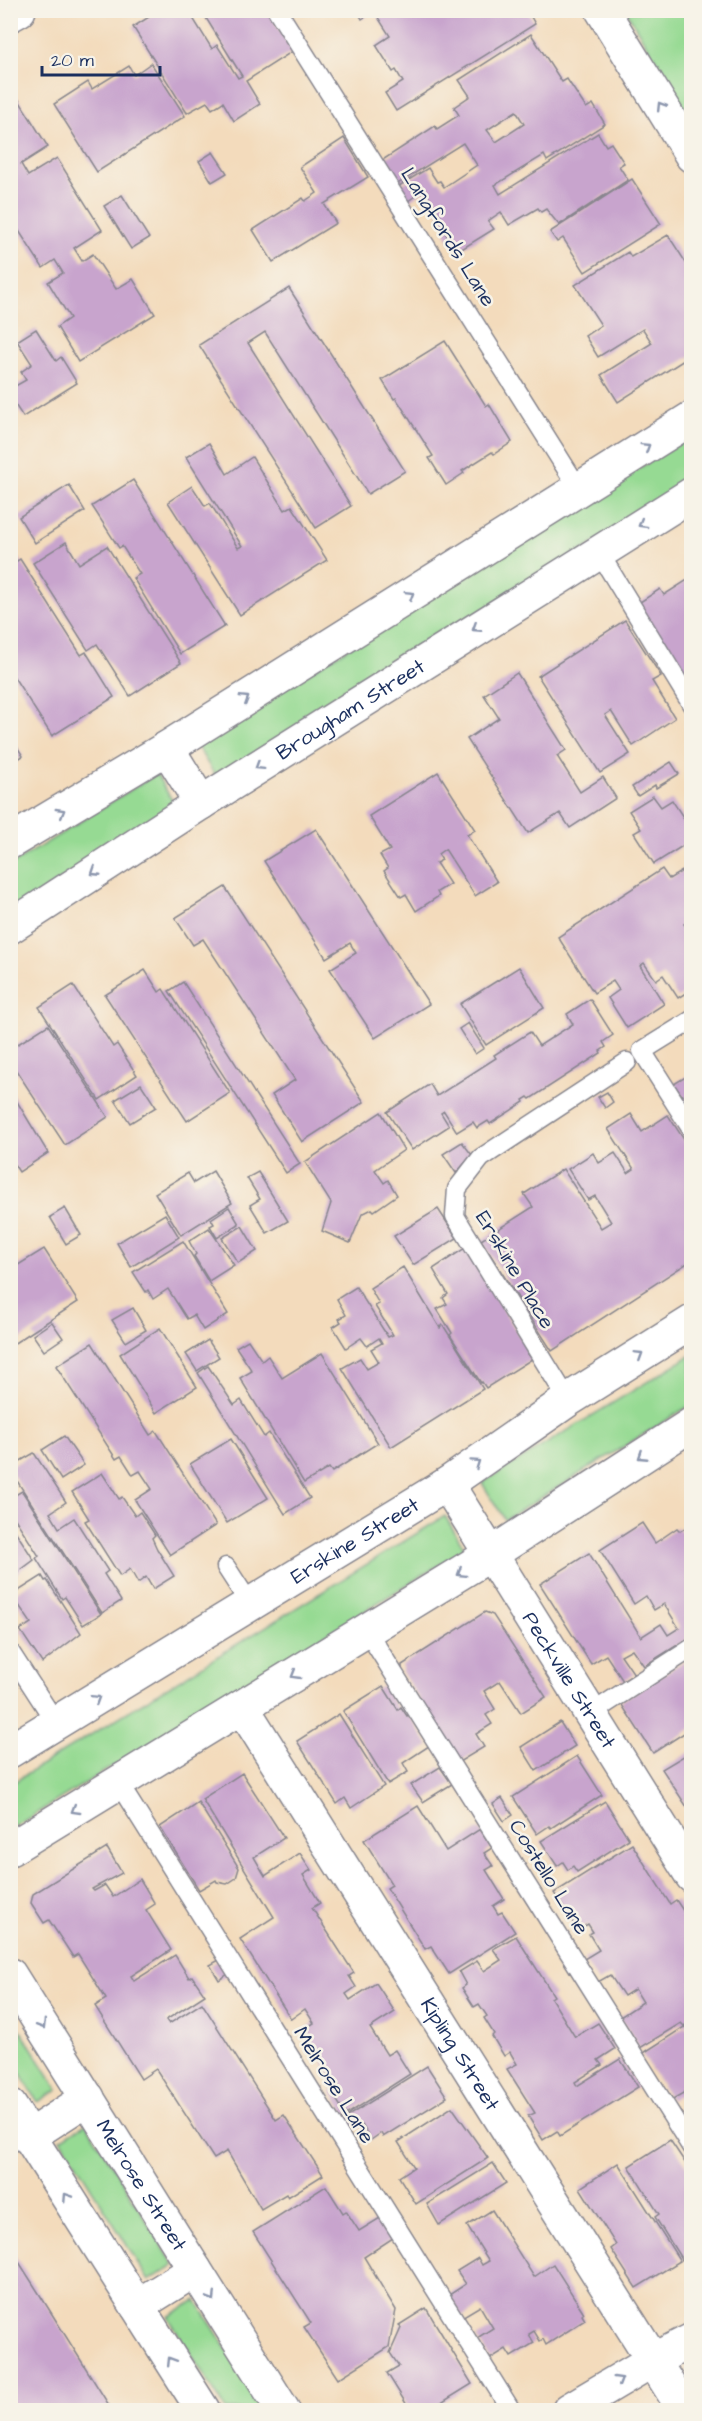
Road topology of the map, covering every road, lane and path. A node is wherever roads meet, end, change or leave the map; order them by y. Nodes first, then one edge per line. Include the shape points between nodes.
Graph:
1 (18, 10) edge
2 (278, 10) edge
3 (602, 10) edge
4 (10, 15) edge
5 (692, 156) edge
6 (692, 418) edge
7 (579, 489) junction
8 (692, 494) edge
9 (598, 551) junction
10 (692, 705) edge
11 (166, 748) junction
12 (201, 802) junction
13 (10, 842) edge
14 (10, 927) edge
15 (692, 1020) edge
16 (627, 1062) dead end
17 (692, 1130) edge
18 (692, 1322) edge
19 (568, 1400) junction
20 (692, 1424) edge
21 (447, 1484) junction
22 (491, 1554) junction
23 (226, 1567) dead end
24 (250, 1604) junction
25 (367, 1631) junction
26 (692, 1648) edge
27 (10, 1652) edge
28 (242, 1707) junction
29 (590, 1714) junction
30 (56, 1723) junction
31 (10, 1751) edge
32 (119, 1784) junction
33 (10, 1849) edge
34 (692, 1876) edge
35 (10, 1975) edge
36 (88, 2098) junction
37 (10, 2106) edge
38 (28, 2137) junction
39 (692, 2148) edge
40 (195, 2270) junction
41 (136, 2306) junction
42 (692, 2340) edge
43 (653, 2360) junction
44 (677, 2400) edge
45 (202, 2410) edge
46 (283, 2410) edge
47 (511, 2410) edge
48 (569, 2410) edge

1 - 4 street
2 - 7 lane, Langfords Lane
5 -> 3 street
7 -> 6 street
11 -> 7 street
8 -> 9 street, Brougham Street
9 - 10 lane
9 -> 12 street, Brougham Street
11 - 12 street
13 -> 11 street
12 -> 14 street, Brougham Street
15 - 17 lane via 642,1051
16 - 19 lane, Erskine Place via 481,1158 458,1189 455,1216
19 -> 18 street, Erskine Street
21 -> 19 street, Erskine Street
20 -> 22 street
21 - 22 street, Peckville Street
21 - 24 street, Erskine Street
22 -> 25 street
22 - 29 street, Peckville Street
23 - 24 lane
30 -> 24 street, Erskine Street
25 -> 28 street
25 - 39 lane, Costello Lane
26 - 29 lane
27 - 30 lane
28 - 32 street
28 - 43 street, Kipling Street
29 - 34 street, Peckville Street
30 - 31 street, Erskine Street
32 -> 33 street
32 - 47 lane, Melrose Lane
35 -> 36 street, Melrose Street
36 - 38 street, Melrose Street
36 - 40 street, Melrose Street
37 - 38 street
41 -> 38 street
40 - 41 street, Melrose Street
40 -> 46 street, Melrose Street
45 -> 41 street
42 - 43 street
43 - 44 street, Kipling Street
48 -> 43 street

